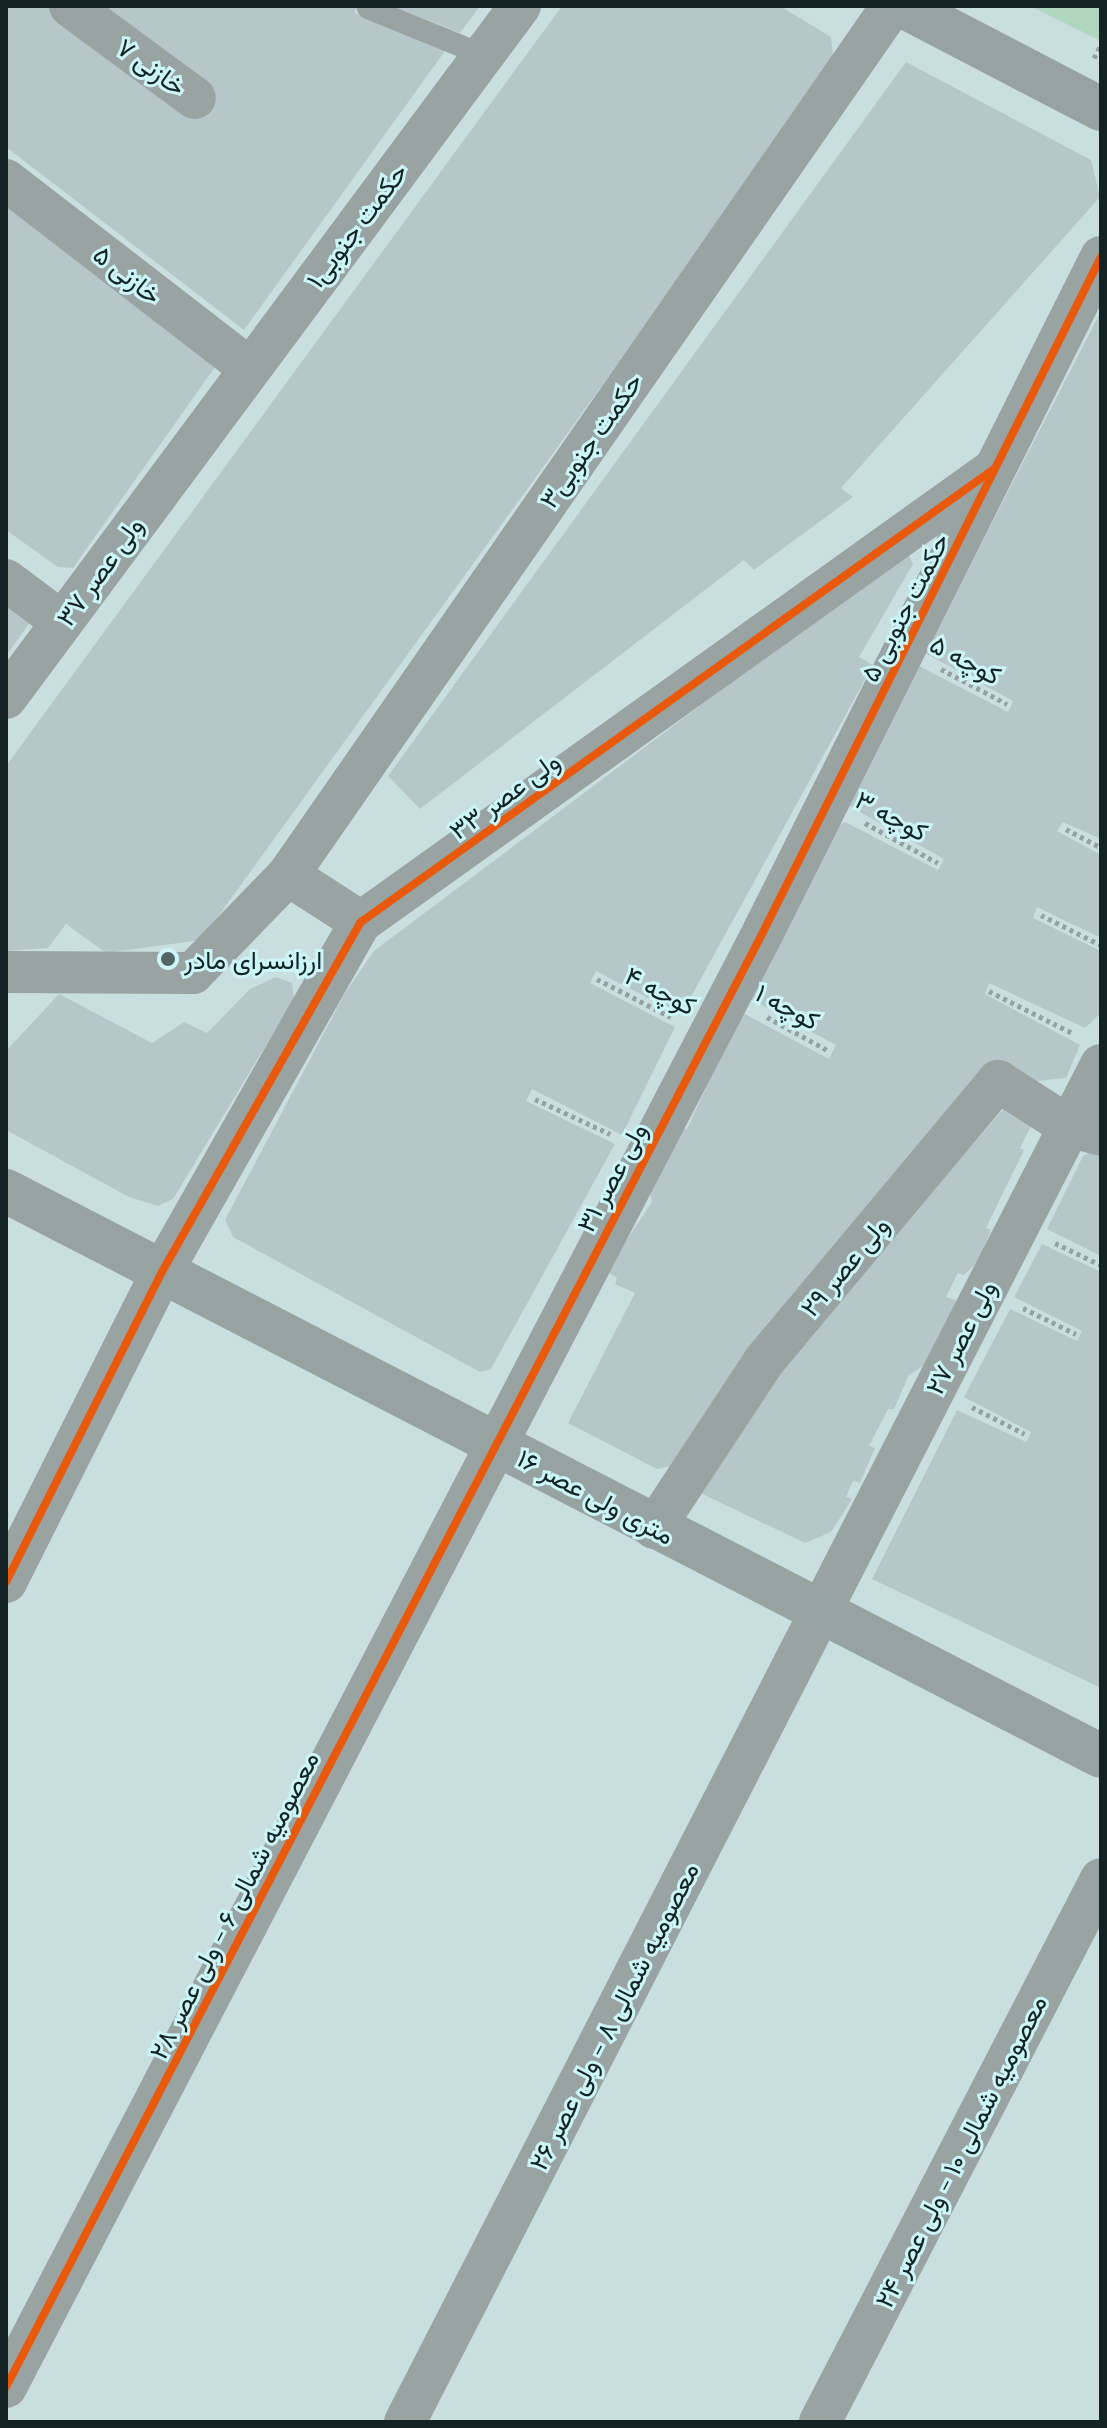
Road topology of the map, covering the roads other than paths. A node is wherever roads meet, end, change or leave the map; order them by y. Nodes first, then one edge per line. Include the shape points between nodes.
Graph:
1 (70, 6) edge
2 (520, 6) edge
3 (892, 6) edge
4 (903, 6) edge
5 (368, 8) dead end
6 (483, 55) junction
7 (195, 98) dead end
8 (1101, 109) edge
9 (6, 180) edge
10 (1101, 257) edge
11 (249, 368) junction
12 (192, 444) joint
13 (997, 467) junction
14 (6, 580) edge
15 (62, 622) junction
16 (6, 698) edge
17 (288, 875) junction
18 (361, 922) junction
19 (763, 932) joint
20 (6, 972) edge
21 (1094, 1053) edge
22 (1085, 1131) edge
23 (6, 1191) edge
24 (163, 1270) junction
25 (495, 1441) junction
26 (654, 1528) junction
27 (6, 1582) edge
28 (820, 1610) junction
29 (1101, 1756) edge
30 (1101, 1879) edge
31 (6, 2387) edge
32 (405, 2422) edge
33 (820, 2422) edge

1 - 7 street, خازنی ۷
2 - 6 street, حکمت جنوبی۱
3 - 17 street, حکمت جنوبی۳
4 - 8 street
5 - 6 lane
6 - 11 street, حکمت جنوبی۱
9 - 11 street, خازنی ۵
10 - 13 street, حکمت جنوبی ۵
11 - 12 street, حکمت جنوبی۱
12 - 15 street, ولی عصر ۳۷
13 - 18 street, ولی عصر ۳۳
13 - 19 street, حکمت جنوبی ۵
14 - 15 street
15 - 16 street, ولی عصر ۳۷
17 - 18 street
17 - 20 street, حکمت جنوبی۳ via 193,973
18 - 24 street, ولی عصر ۳۳
19 - 25 street, ولی عصر ۳۱
21 - 22 street, ولی عصر ۲۷
22 - 26 street, ولی عصر ۲۹ via 998,1081 764,1361
22 - 28 street, ولی عصر ۲۷ via 985,1289
23 - 24 street, ۱۶ متری ولی عصر
24 - 25 street, ۱۶ متری ولی عصر
24 - 27 street, ولی عصر ۳۳
25 - 26 street, ۱۶ متری ولی عصر
25 - 31 street, معصومیه شمالی ۶ - ولی عصر ۲۸
26 - 28 street, ۱۶ متری ولی عصر
28 - 29 street, ۱۶ متری ولی عصر
28 - 32 street, معصومیه شمالی ۸ - ولی عصر ۲۶
30 - 33 street, معصومیه شمالی ۱۰ - ولی عصر ۲۴

